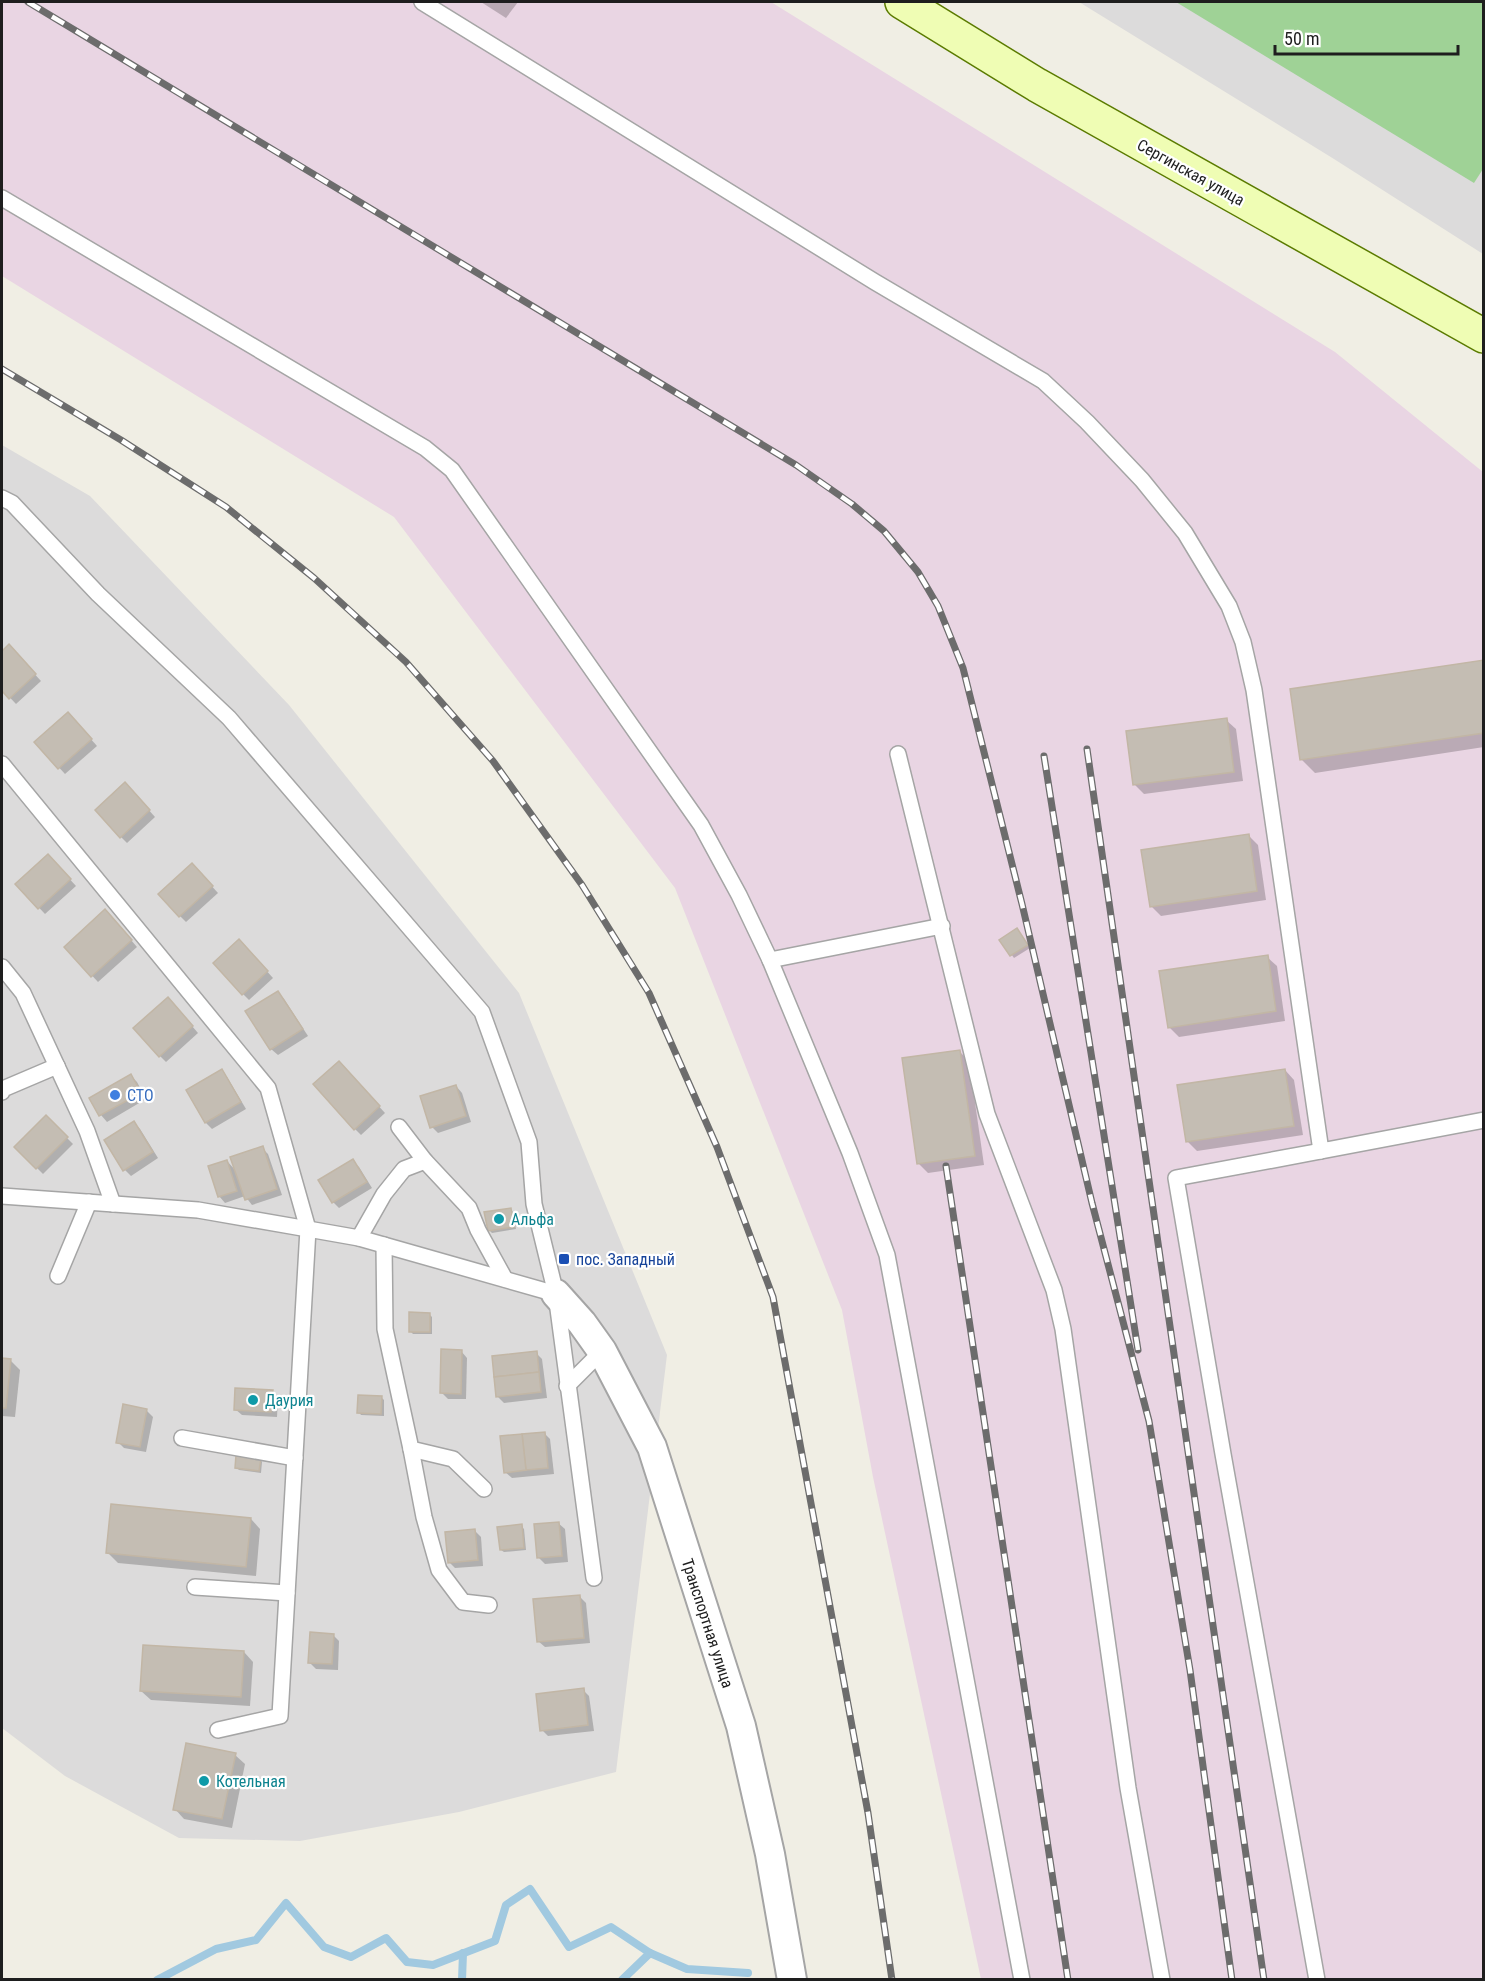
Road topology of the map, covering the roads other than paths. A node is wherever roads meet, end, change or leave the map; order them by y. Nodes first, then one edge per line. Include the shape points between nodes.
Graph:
1 (422, 2) edge
2 (902, 2) edge
3 (2, 198) edge
4 (1484, 336) edge
5 (2, 498) edge
6 (898, 754) dead end
7 (2, 764) edge
8 (942, 926) junction
9 (770, 960) junction
10 (2, 967) edge
11 (57, 1066) junction
12 (2, 1092) edge
13 (1484, 1120) edge
14 (399, 1127) dead end
15 (1321, 1151) junction
16 (425, 1161) junction
17 (2, 1196) edge
18 (89, 1202) junction
19 (113, 1204) junction
20 (308, 1229) junction
21 (359, 1238) junction
22 (384, 1245) junction
23 (58, 1276) dead end
24 (505, 1279) junction
25 (556, 1294) junction
26 (602, 1351) junction
27 (567, 1386) junction
28 (182, 1438) dead end
29 (411, 1449) junction
30 (295, 1458) junction
31 (484, 1489) dead end
32 (594, 1578) dead end
33 (195, 1587) dead end
34 (288, 1593) junction
35 (489, 1605) dead end
36 (218, 1730) dead end
37 (792, 1980) edge
38 (1022, 1980) edge
39 (1162, 1980) edge
40 (1317, 1980) edge

1 - 15 lane via 1043,381 1142,480 1185,532 1229,606 1243,642 1254,690
2 - 4 main road, Сергинская улица via 1037,85
3 - 9 lane via 425,448 452,470 701,825
5 - 25 lane via 12,503 98,594 229,718 482,1012 529,1142 534,1204
6 - 8 lane
7 - 20 lane via 268,1088
8 - 9 lane
8 - 39 lane via 987,1114 1054,1290 1064,1329 1128,1788
9 - 38 lane via 850,1153 887,1255
10 - 11 lane via 23,993
11 - 12 lane
11 - 19 lane via 87,1131
13 - 15 lane
14 - 16 lane
15 - 40 lane via 1176,1178
16 - 21 lane via 405,1169 384,1194
16 - 24 lane via 469,1208
17 - 18 lane
18 - 19 lane
18 - 23 lane
19 - 20 lane via 198,1210
20 - 21 lane
20 - 30 lane
21 - 22 lane
22 - 24 lane
22 - 29 lane via 385,1329
24 - 25 lane
25 - 26 street, Транспортная улица
25 - 27 lane
26 - 27 lane
26 - 37 street, Транспортная улица via 652,1447 741,1726 770,1854
27 - 32 lane
28 - 30 lane
29 - 31 lane via 453,1459
29 - 35 lane via 439,1569 463,1602
30 - 34 lane
33 - 34 lane
34 - 36 lane via 280,1716

